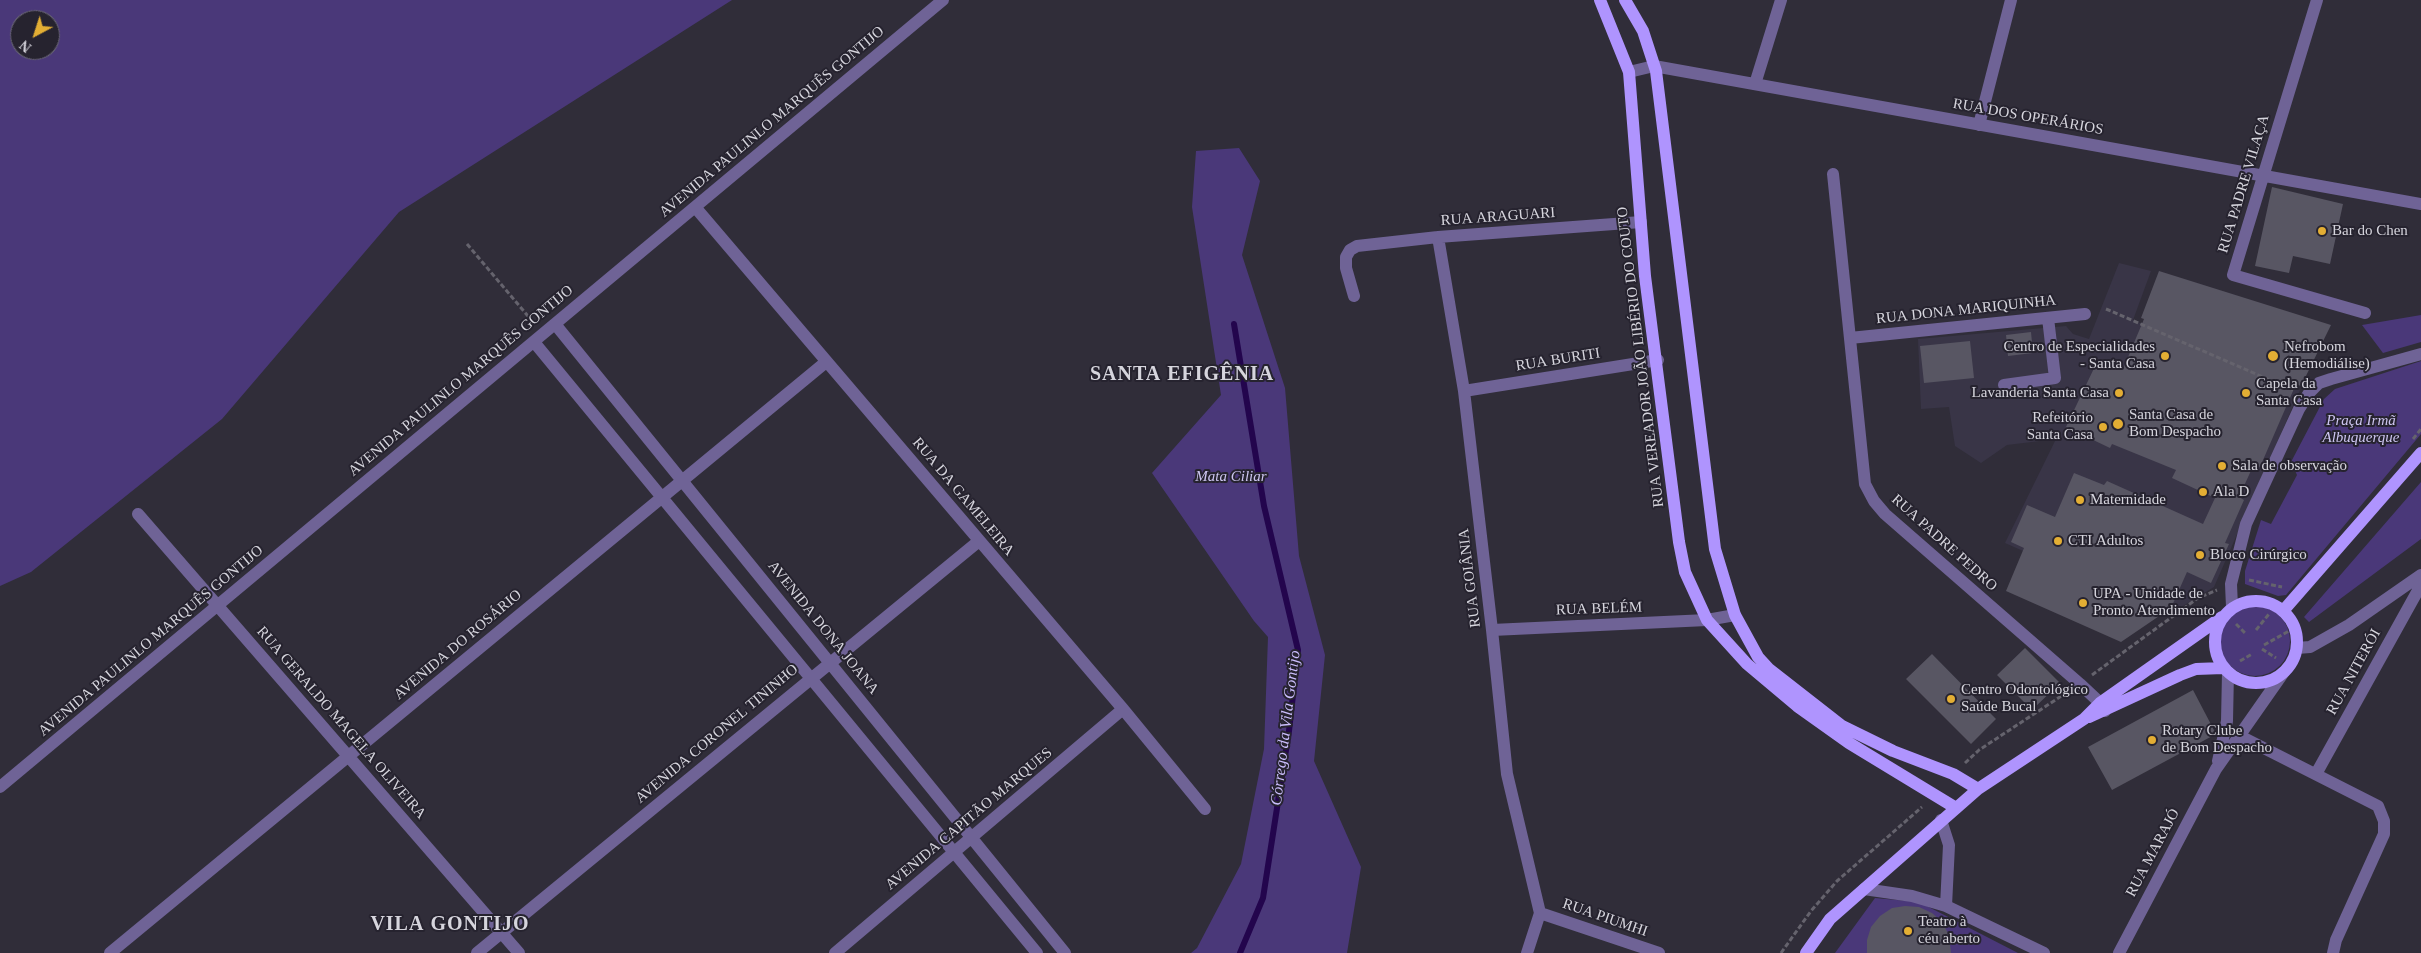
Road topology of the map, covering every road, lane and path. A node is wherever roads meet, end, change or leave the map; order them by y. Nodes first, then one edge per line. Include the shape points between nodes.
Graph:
1 (943, 0) edge
2 (1600, 0) edge
3 (1625, 0) edge
4 (1781, 0) edge
5 (2011, 0) edge
6 (2317, 0) edge
7 (1654, 66) junction
8 (1629, 72) junction
9 (1754, 84) junction
10 (1980, 124) junction
11 (1833, 174) dead end
12 (2264, 175) junction
13 (2421, 204) edge
14 (695, 207) junction
15 (1641, 222) junction
16 (1438, 237) junction
17 (467, 244) dead end
18 (1354, 296) dead end
19 (2106, 309) dead end
20 (2085, 314) dead end
21 (2365, 314) dead end
22 (2048, 318) junction
23 (555, 324) junction
24 (538, 338) junction
25 (1850, 338) junction
26 (2421, 354) edge
27 (1658, 360) junction
28 (826, 362) junction
29 (2004, 385) dead end
30 (1464, 391) junction
31 (2307, 397) junction
32 (2421, 429) edge
33 (2408, 444) dead end
34 (2421, 453) edge
35 (682, 481) junction
36 (661, 498) junction
37 (138, 514) dead end
38 (979, 541) junction
39 (2421, 575) edge
40 (2231, 584) junction
41 (2421, 586) edge
42 (2287, 589) dead end
43 (218, 607) junction
44 (2232, 607) junction
45 (2278, 610) junction
46 (1735, 616) junction
47 (2222, 617) junction
48 (1706, 620) junction
49 (1492, 630) junction
50 (2256, 630) dead end
51 (2289, 631) dead end
52 (2297, 648) junction
53 (830, 663) junction
54 (2284, 667) junction
55 (2226, 670) junction
56 (810, 679) junction
57 (1775, 681) junction
58 (2080, 684) junction
59 (2102, 707) junction
60 (1123, 709) junction
61 (2240, 736) junction
62 (348, 757) junction
63 (2216, 769) junction
64 (1953, 774) junction
65 (2316, 774) junction
66 (0, 788) edge
67 (1978, 790) junction
68 (1934, 794) junction
69 (1956, 808) junction
70 (1205, 809) dead end
71 (1942, 820) junction
72 (972, 837) junction
73 (953, 853) junction
74 (1864, 889) junction
75 (1946, 906) junction
76 (1540, 913) junction
77 (502, 933) junction
78 (110, 953) edge
79 (477, 953) edge
80 (519, 953) edge
81 (836, 953) edge
82 (1037, 953) edge
83 (1065, 953) edge
84 (1527, 953) edge
85 (1658, 953) edge
86 (1781, 953) edge
87 (1806, 953) edge
88 (2044, 953) edge
89 (2119, 953) edge
90 (2333, 953) edge

1 - 14 street, AVENIDA PAULINLO MARQUÊS GONTIJO
2 - 8 main road, RUA VEREADOR JOÃO LIBÉRIO DO COUTO
3 - 7 main road via 1643,31
4 - 9 street
5 - 10 street
6 - 12 street, RUA PADRE VILAÇA
7 - 8 street, RUA DOS OPERÁRIOS
7 - 9 street, RUA DOS OPERÁRIOS
7 - 46 main road via 1715,549
8 - 15 main road, RUA VEREADOR JOÃO LIBÉRIO DO COUTO
9 - 10 street, RUA DOS OPERÁRIOS
10 - 12 street, RUA DOS OPERÁRIOS
11 - 25 street, RUA PADRE PEDRO
12 - 13 street, RUA DOS OPERÁRIOS
12 - 21 street, RUA PADRE VILAÇA via 2233,275
14 - 23 street, AVENIDA PAULINLO MARQUÊS GONTIJO
14 - 28 street, RUA DA GAMELEIRA
15 - 16 street, RUA ARAGUARI
15 - 27 main road, RUA VEREADOR JOÃO LIBÉRIO DO COUTO via 1645,276
16 - 18 street, RUA ARAGUARI via 1357,246 1350,250 1346,268
16 - 30 street, RUA GOIÂNIA
17 - 24 path
19 - 31 path
20 - 22 street, RUA DONA MARIQUINHA
22 - 25 street, RUA DONA MARIQUINHA
22 - 29 street via 2055,378
23 - 24 street, AVENIDA PAULINLO MARQUÊS GONTIJO
23 - 35 street, AVENIDA DONA JOANA
24 - 36 street
24 - 43 street, AVENIDA PAULINLO MARQUÊS GONTIJO
25 - 58 street, RUA PADRE PEDRO via 1865,484 1874,501
26 - 31 street via 2320,383
27 - 30 street, RUA BURITI
27 - 48 main road, RUA VEREADOR JOÃO LIBÉRIO DO COUTO via 1679,542 1685,572
28 - 35 street, AVENIDA DO ROSÁRIO
28 - 38 street, RUA DA GAMELEIRA
30 - 49 street, RUA GOIÂNIA
31 - 40 street via 2246,524
32 - 33 path
34 - 45 main road
35 - 36 street, AVENIDA DO ROSÁRIO
35 - 53 street, AVENIDA DONA JOANA
36 - 56 street
36 - 62 street, AVENIDA DO ROSÁRIO
37 - 43 street, RUA GERALDO MAGELA OLIVEIRA
38 - 53 street, AVENIDA CORONEL TININHO
38 - 60 street, RUA DA GAMELEIRA
39 - 52 street via 2349,625 2310,647
40 - 42 path via 2251,580
40 - 44 street
40 - 58 path via 2198,598
41 - 65 street, RUA NITERÓI
43 - 62 street, RUA GERALDO MAGELA OLIVEIRA
43 - 66 street, AVENIDA PAULINLO MARQUÊS GONTIJO
44 - 45 main road via 2258,600 2272,604
44 - 47 main road
45 - 50 path
45 - 52 main road via 2292,622
46 - 48 street, RUA BELÉM
46 - 57 main road
47 - 55 main road via 2214,642 2217,656
47 - 59 main road
48 - 49 street, RUA BELÉM
48 - 57 main road, RUA VEREADOR JOÃO LIBÉRIO DO COUTO via 1747,664
49 - 76 street, RUA GOIÂNIA via 1506,774
51 - 54 path via 2263,647
52 - 54 main road via 2292,661
53 - 56 street, AVENIDA CORONEL TININHO
53 - 72 street, AVENIDA DONA JOANA
54 - 55 main road via 2273,680 2260,683 2246,682
54 - 61 street, RUA MARAJÓ
55 - 59 main road via 2196,669
55 - 63 street, RUA MARAJÓ via 2227,721
56 - 73 street
56 - 77 street, AVENIDA CORONEL TININHO
57 - 64 main road via 1857,735
57 - 68 main road via 1797,706
58 - 59 street, RUA PADRE PEDRO
58 - 64 path via 1979,750
59 - 67 main road
60 - 70 street, RUA DA GAMELEIRA
60 - 72 street, AVENIDA CAPITÃO MARQUES
61 - 63 street, RUA MARAJÓ
61 - 65 street
62 - 77 street, RUA GERALDO MAGELA OLIVEIRA
62 - 78 street, AVENIDA DO ROSÁRIO
63 - 89 street, RUA MARAJÓ
64 - 67 main road
65 - 90 street via 2378,806 2384,821 2384,834 2377,853
67 - 69 main road
68 - 69 main road
68 - 86 path via 1837,881
69 - 71 main road
71 - 74 main road
71 - 75 street via 1949,845
72 - 73 street, AVENIDA CAPITÃO MARQUES
72 - 83 street, AVENIDA DONA JOANA
73 - 81 street, AVENIDA CAPITÃO MARQUES
73 - 82 street
74 - 75 street via 1912,896
74 - 87 main road via 1830,919
75 - 88 street
76 - 84 street
76 - 85 street, RUA PIUMHI
77 - 79 street, AVENIDA CORONEL TININHO
77 - 80 street, RUA GERALDO MAGELA OLIVEIRA

